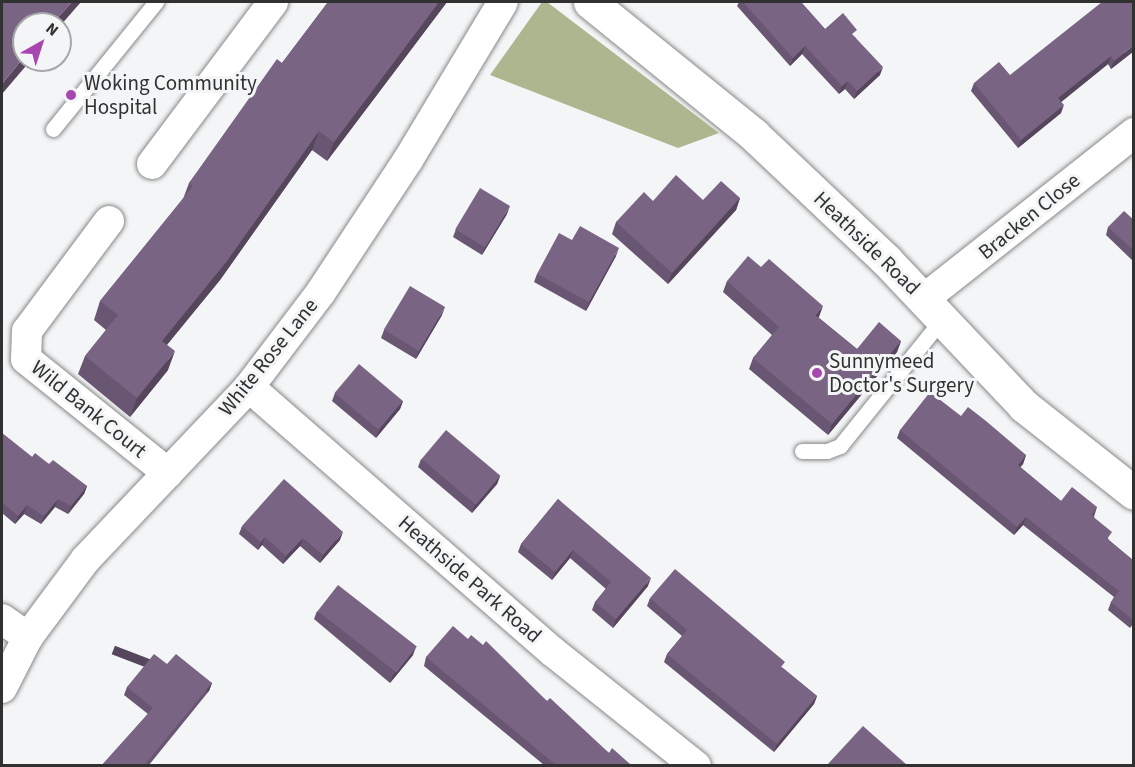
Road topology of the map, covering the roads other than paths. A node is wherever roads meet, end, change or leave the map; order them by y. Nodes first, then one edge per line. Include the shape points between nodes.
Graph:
1 (156, 2) edge
2 (273, 2) edge
3 (503, 2) edge
4 (590, 2) edge
5 (53, 129) dead end
6 (1134, 133) edge
7 (152, 164) dead end
8 (109, 221) dead end
9 (933, 309) junction
10 (249, 387) junction
11 (802, 451) dead end
12 (168, 473) junction
13 (1134, 494) edge
14 (2, 619) edge
15 (28, 637) junction
16 (2, 688) edge
17 (696, 765) edge

1 - 5 lane
2 - 7 street
3 - 10 street, White Rose Lane via 402,169 321,292
4 - 9 street, Heathside Road via 754,135
6 - 9 street, Bracken Close
8 - 12 street, Wild Bank Court via 27,331 26,359
9 - 11 lane via 840,446 827,451
9 - 13 street, Heathside Road via 1024,406
10 - 12 street, White Rose Lane
10 - 17 street, Heathside Park Road via 554,652
12 - 15 street, White Rose Lane via 86,559
14 - 15 street
15 - 16 street, White Rose Lane

